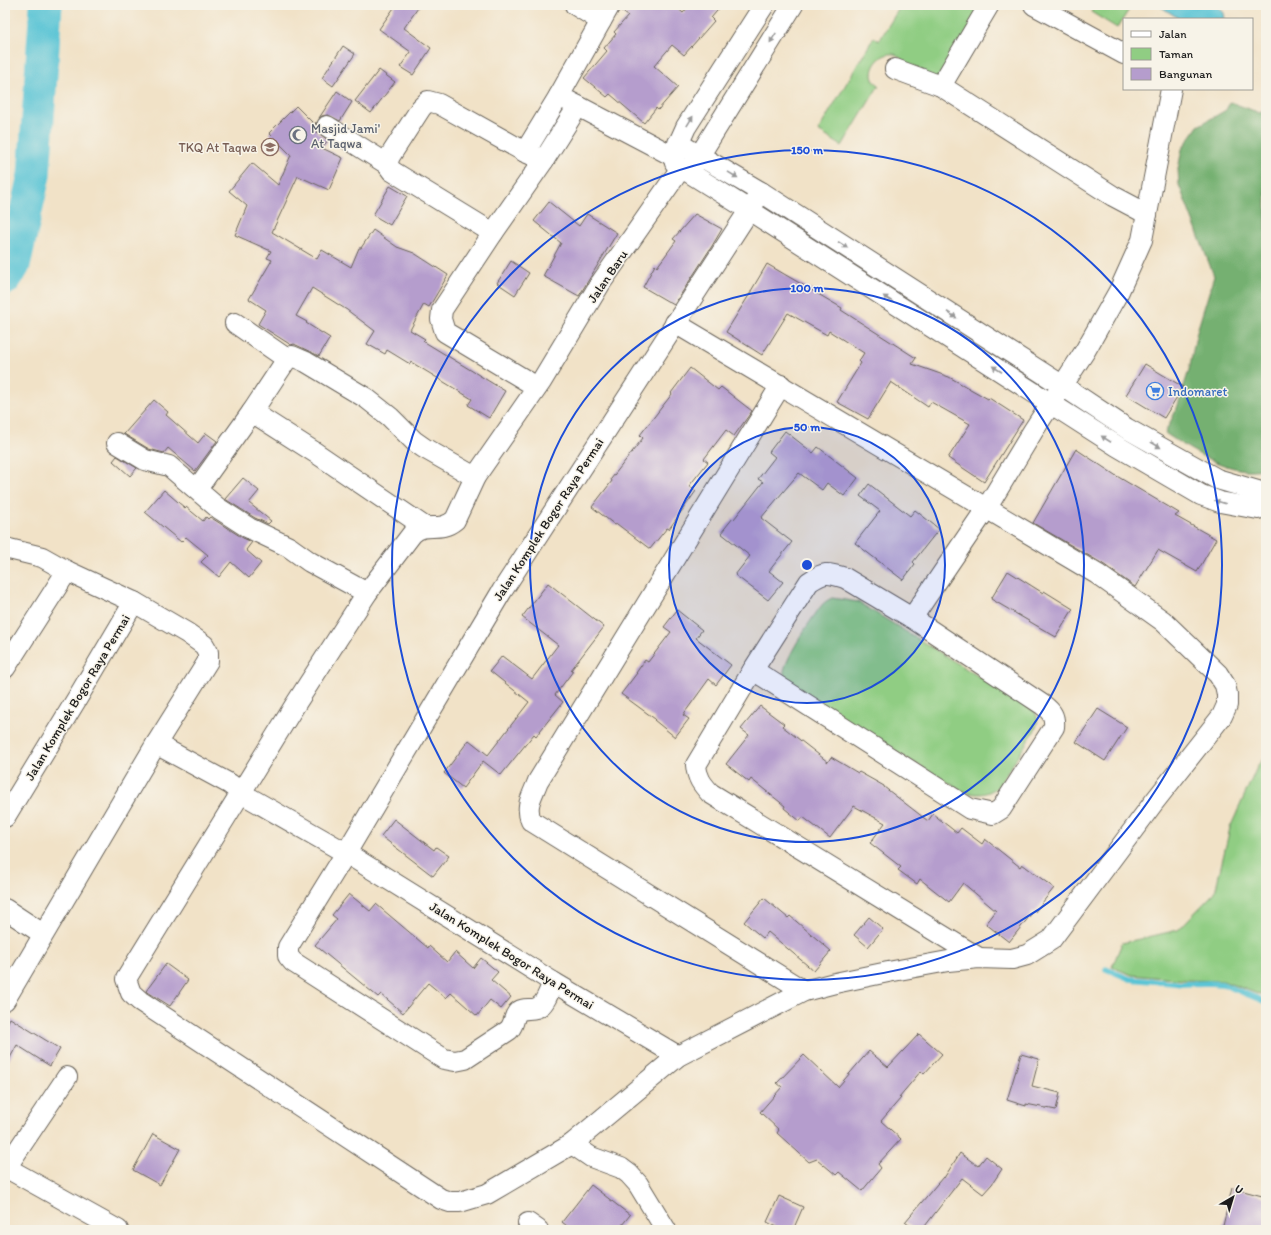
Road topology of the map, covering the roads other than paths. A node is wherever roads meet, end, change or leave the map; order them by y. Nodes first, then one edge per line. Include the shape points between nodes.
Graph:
1 (575, 5) edge
2 (764, 5) edge
3 (793, 5) edge
4 (989, 5) edge
5 (1034, 5) edge
6 (606, 13) edge
7 (1123, 53) edge
8 (895, 69) dead end
9 (941, 86) junction
10 (1171, 90) edge
11 (559, 96) junction
12 (578, 106) junction
13 (327, 126) dead end
14 (526, 152) junction
15 (699, 155) junction
16 (677, 158) junction
17 (544, 160) junction
18 (387, 164) junction
19 (760, 192) junction
20 (749, 210) junction
21 (1147, 214) junction
22 (492, 233) junction
23 (235, 323) dead end
24 (675, 323) junction
25 (286, 359) junction
26 (781, 385) junction
27 (1064, 386) junction
28 (537, 387) junction
29 (1051, 404) junction
30 (252, 412) junction
31 (117, 443) dead end
32 (475, 477) junction
33 (197, 489) junction
34 (1262, 500) edge
35 (986, 509) junction
36 (425, 527) junction
37 (5, 548) edge
38 (68, 571) junction
39 (367, 593) junction
40 (134, 602) junction
41 (912, 618) junction
42 (5, 668) edge
43 (753, 670) junction
44 (156, 744) junction
45 (241, 793) junction
46 (6, 813) edge
47 (346, 852) junction
48 (5, 909) edge
49 (43, 934) junction
50 (979, 958) junction
51 (553, 982) junction
52 (804, 992) junction
53 (5, 1000) edge
54 (678, 1056) junction
55 (67, 1076) dead end
56 (572, 1144) junction
57 (5, 1168) edge
58 (118, 1230) edge
59 (666, 1230) edge

1 - 6 street
16 -> 2 street via 686,127
3 -> 15 street
4 - 9 street
5 - 7 street
6 - 11 street
8 - 9 street
9 - 21 street via 1113,196
10 - 21 street
11 - 12 street
11 - 14 street
12 - 16 street
12 - 17 street
13 - 18 street
14 - 17 street
14 - 18 street via 438,104 428,102 420,108
15 - 16 street
15 -> 19 street
16 - 20 street
16 - 28 street, Jalan Baru
17 - 22 street
18 - 22 street via 392,171
19 - 20 street, Jalan Komplek Bogor Raya Permai
19 -> 27 street
20 - 24 street, Jalan Komplek Bogor Raya Permai
29 -> 20 street
21 - 27 street via 1142,240 1122,284
22 - 28 street via 442,310 441,318 445,332
23 - 25 street
24 - 26 street
24 - 47 street, Jalan Komplek Bogor Raya Permai via 502,591
25 - 30 street
25 - 32 street via 292,356 298,358 366,398 414,441
26 - 35 street
26 - 52 street via 538,781 528,807 528,814 531,822
27 - 29 street
27 -> 34 street via 1126,428 1208,474
28 - 32 street, Jalan Baru
34 -> 29 street via 1220,502 1201,495
29 - 35 street
30 - 33 street
30 - 36 street
31 - 33 street via 145,460 169,466
32 - 36 street via 455,520 441,528
33 - 39 street via 218,508 249,528 289,547 310,562
35 - 41 street
35 - 50 street via 1097,574 1163,622 1218,674 1225,685 1227,705 1222,716 1051,940 1027,955 1012,958
36 - 39 street via 412,534
37 - 38 street, Jalan Komplek Bogor Raya Permai via 42,557
38 - 40 street, Jalan Komplek Bogor Raya Permai
38 - 42 street
39 - 45 street
40 - 44 street, Jalan Komplek Bogor Raya Permai via 187,633 204,645 208,652 208,661
40 - 46 street, Jalan Komplek Bogor Raya Permai
41 - 43 street via 845,578 822,573 809,582
41 - 43 street via 1043,705 1051,711 1055,719 1054,727 1001,809 993,814 970,808
43 - 50 street via 696,765 702,785 710,793
44 - 45 street, Jalan Komplek Bogor Raya Permai via 230,784
44 - 49 street, Jalan Komplek Bogor Raya Permai
45 - 47 street, Jalan Komplek Bogor Raya Permai
45 - 56 street via 126,979 131,993 441,1199 460,1202 487,1194
47 - 51 street, Jalan Komplek Bogor Raya Permai
47 - 51 street via 288,947 288,956 293,962 444,1059 465,1059 509,1030 522,1009 537,1009 542,1005
48 - 49 street
49 - 53 street, Jalan Komplek Bogor Raya Permai
50 - 52 street via 888,972
51 - 54 street, Jalan Komplek Bogor Raya Permai
52 - 54 street
54 - 56 street
55 - 57 street
56 - 59 street via 591,1157 621,1168 629,1174
57 - 58 street

